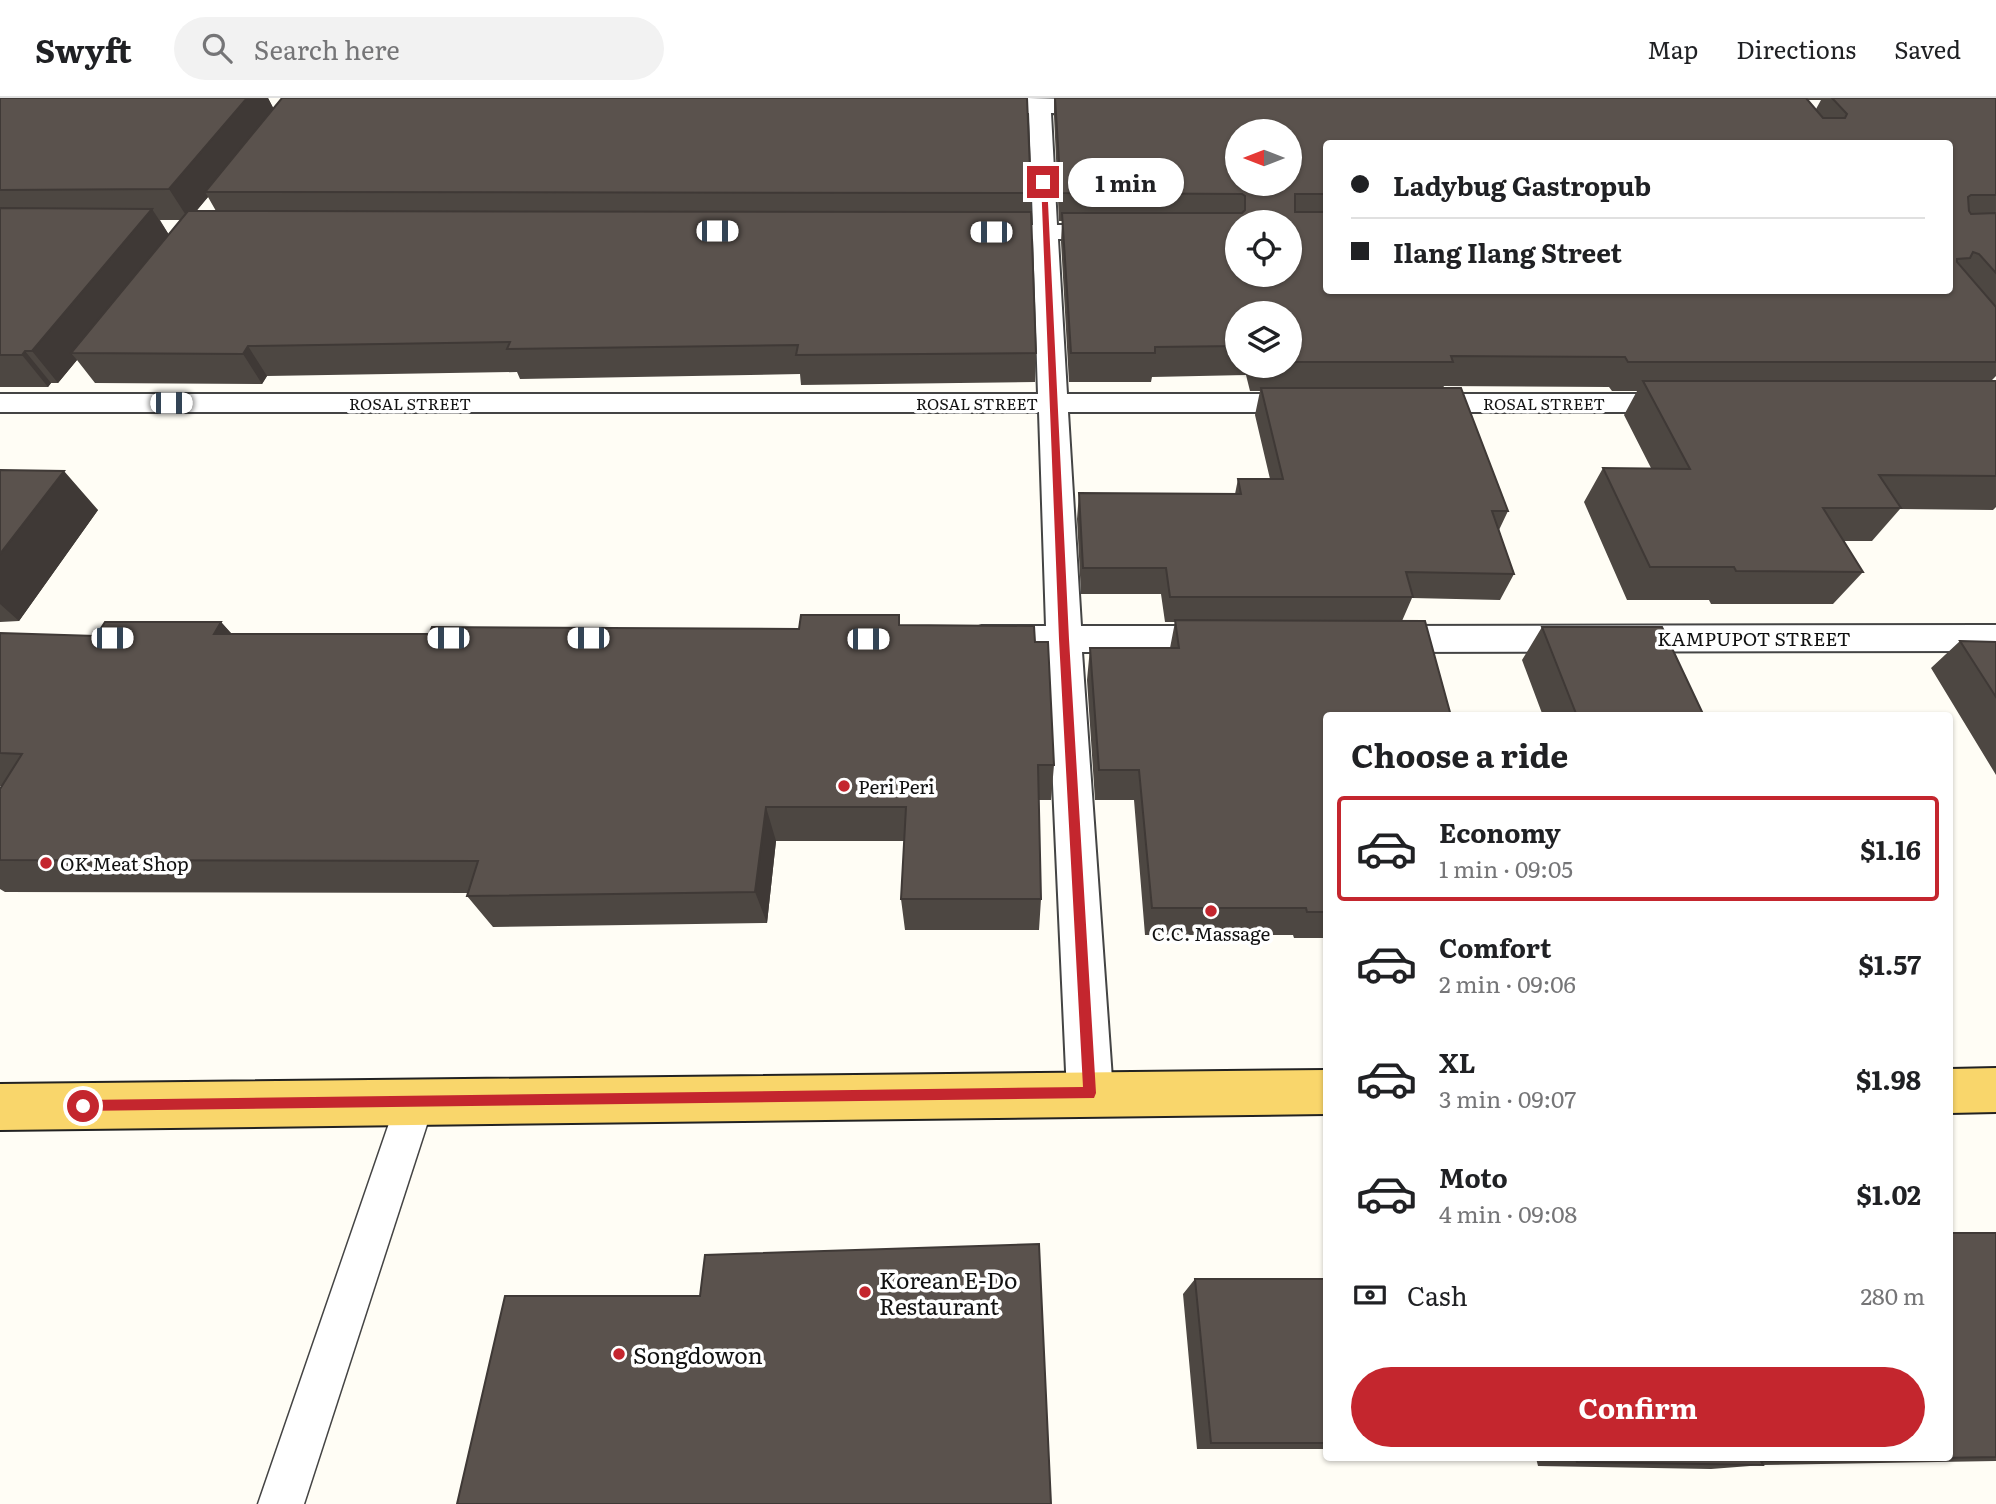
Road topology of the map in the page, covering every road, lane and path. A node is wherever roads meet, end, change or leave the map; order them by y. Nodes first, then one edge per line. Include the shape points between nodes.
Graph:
1 (1040, 102) edge
2 (957, 106) edge
3 (1123, 107) edge
4 (962, 232) edge
5 (1046, 232) junction
6 (1141, 232) edge
7 (0, 403) edge
8 (1054, 404) junction
9 (1331, 404) edge
10 (1386, 404) edge
11 (1705, 404) edge
12 (1996, 638) edge
13 (952, 639) edge
14 (1064, 639) junction
15 (1258, 639) edge
16 (1342, 639) edge
17 (1996, 1090) edge
18 (1953, 1091) edge
19 (1323, 1092) edge
20 (1090, 1093) junction
21 (415, 1103) junction
22 (0, 1107) edge
23 (281, 1504) edge

1 - 2 street
1 - 3 street
1 - 5 street
4 - 5 street
5 - 6 street
5 - 8 street
7 - 8 street, ROSAL STREET via 69,392
8 - 9 street, ROSAL STREET
8 - 14 street
10 - 11 street, ROSAL STREET
12 - 16 street, KAMPUPOT STREET
13 - 14 street
14 - 15 street
14 - 20 street
17 - 18 main road
19 - 20 main road
20 - 21 main road
21 - 22 main road
21 - 23 lane

